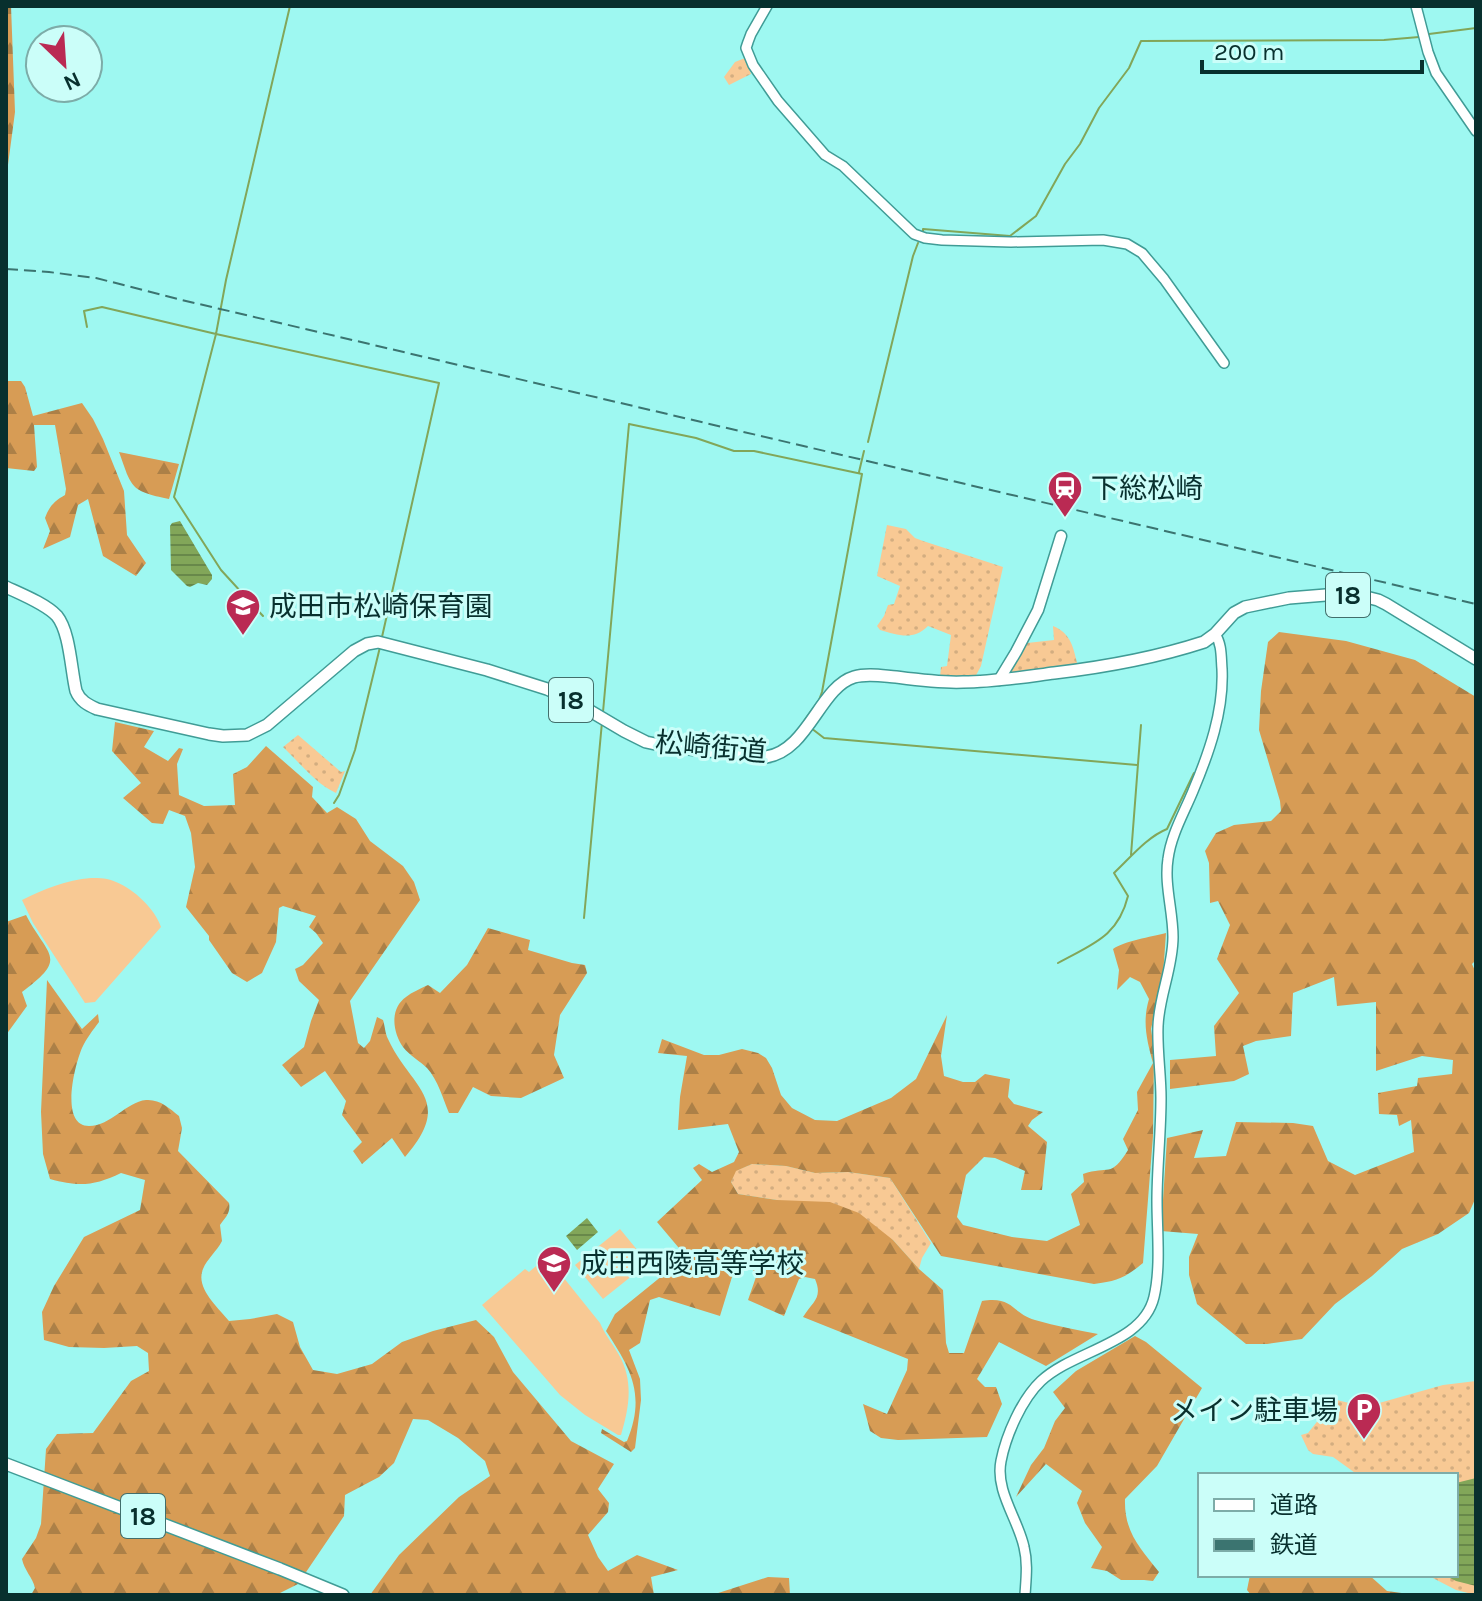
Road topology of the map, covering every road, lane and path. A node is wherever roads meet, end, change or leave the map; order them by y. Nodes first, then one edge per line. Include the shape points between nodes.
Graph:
1 (767, 6) edge
2 (1416, 6) edge
3 (1476, 131) edge
4 (1224, 363) dead end
5 (1061, 536) dead end
6 (6, 587) edge
7 (1215, 634) junction
8 (1476, 659) edge
9 (999, 680) junction
10 (6, 1464) edge
11 (343, 1595) edge
12 (1025, 1595) edge

1 - 4 street via 746,48 753,65 825,155 914,234 942,240 1127,244 1164,279
2 - 3 street via 1436,73
5 - 9 main road via 1038,610
6 - 9 main road, 松崎街道 / 18 via 59,619 76,691 89,706 223,736 247,735 267,725 354,651 378,642 547,689 646,742 766,757 795,741 851,678
7 - 8 main road, 松崎街道 / 18 via 1234,613 1254,605 1358,595 1386,604
7 - 9 main road, 松崎街道 / 18 via 1204,642 1131,662
7 - 12 street via 1223,685 1220,710 1167,863 1173,941 1158,1025 1155,1294 1136,1328 1065,1363 1040,1382 1015,1421 1000,1470 1025,1549
10 - 11 main road, 18

